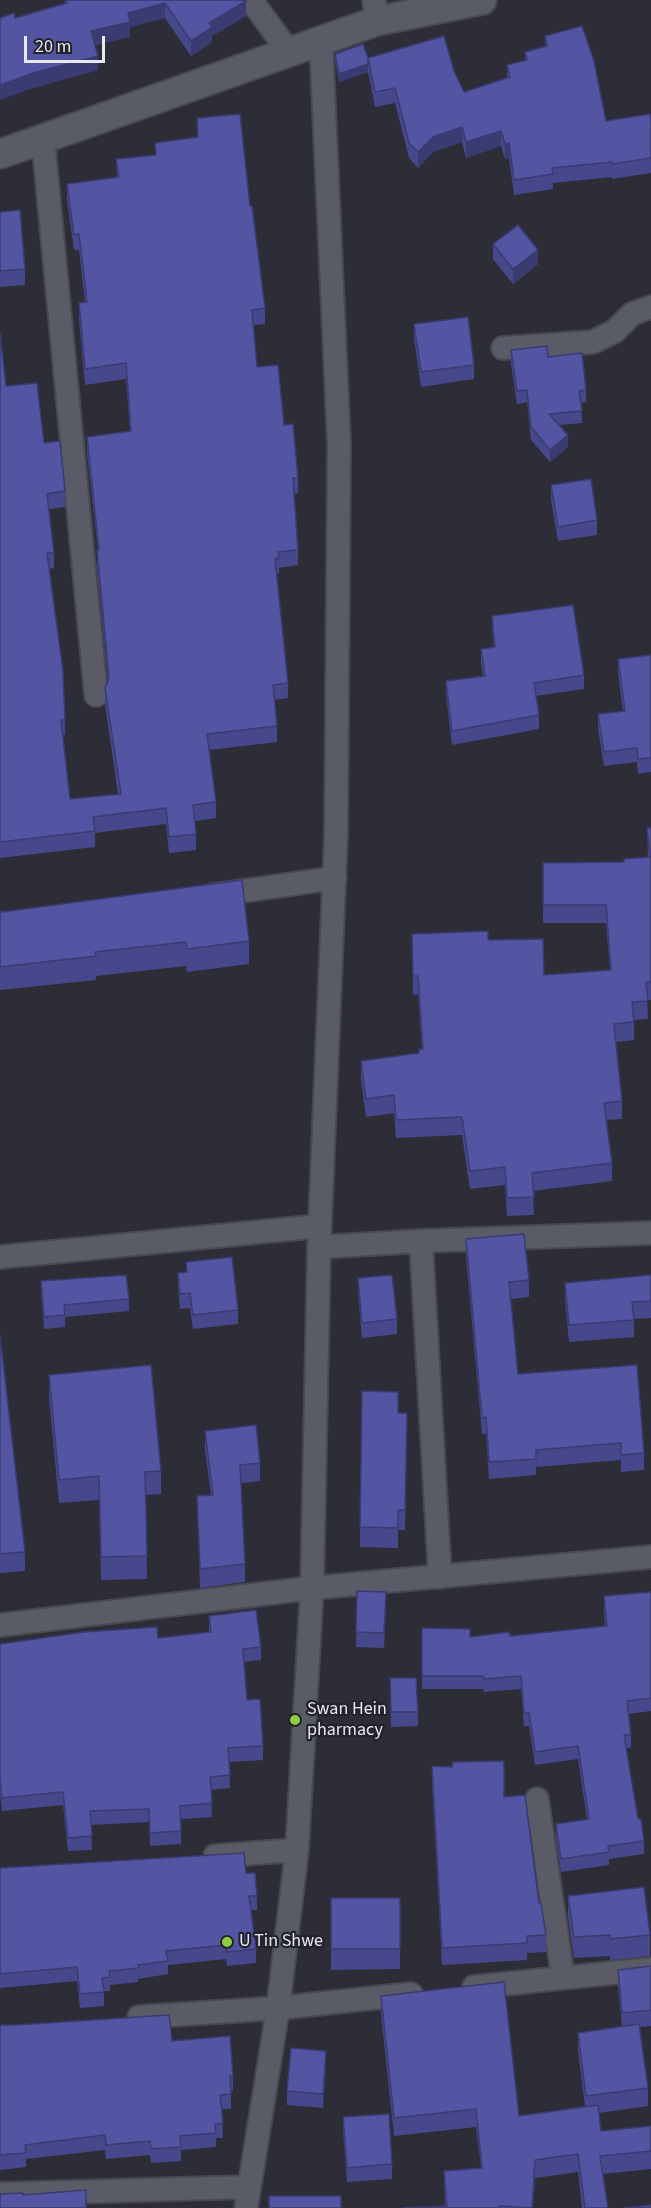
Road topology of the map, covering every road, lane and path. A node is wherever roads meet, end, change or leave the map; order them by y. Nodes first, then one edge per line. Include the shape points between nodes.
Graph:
1 (251, 0) edge
2 (482, 0) edge
3 (376, 10) edge
4 (321, 42) junction
5 (289, 52) junction
6 (43, 139) junction
7 (0, 154) edge
8 (651, 307) edge
9 (503, 348) dead end
10 (96, 695) dead end
11 (335, 878) junction
12 (192, 898) edge
13 (651, 1233) edge
14 (320, 1236) junction
15 (421, 1241) junction
16 (0, 1257) edge
17 (651, 1557) edge
18 (440, 1577) junction
19 (312, 1588) junction
20 (0, 1625) edge
21 (537, 1799) dead end
22 (297, 1850) junction
23 (190, 1857) edge
24 (651, 1969) edge
25 (563, 1978) junction
26 (456, 1989) edge
27 (432, 1991) edge
28 (278, 2008) junction
29 (116, 2019) edge
30 (0, 2194) edge
31 (247, 2198) edge

1 - 5 street
2 - 3 street
3 - 4 street
4 - 5 street
4 - 11 street via 339,444
5 - 6 street
6 - 7 street
6 - 10 street
8 - 9 street via 632,314 615,331 593,342
11 - 12 street
11 - 14 street
13 - 15 street
14 - 15 street
14 - 16 street
14 - 19 street
15 - 18 street
17 - 18 street
18 - 19 street
19 - 20 street
19 - 22 street
21 - 25 street
22 - 23 street
22 - 28 street
24 - 25 street
25 - 26 street
27 - 28 street
28 - 29 street
28 - 31 street
30 - 31 street

